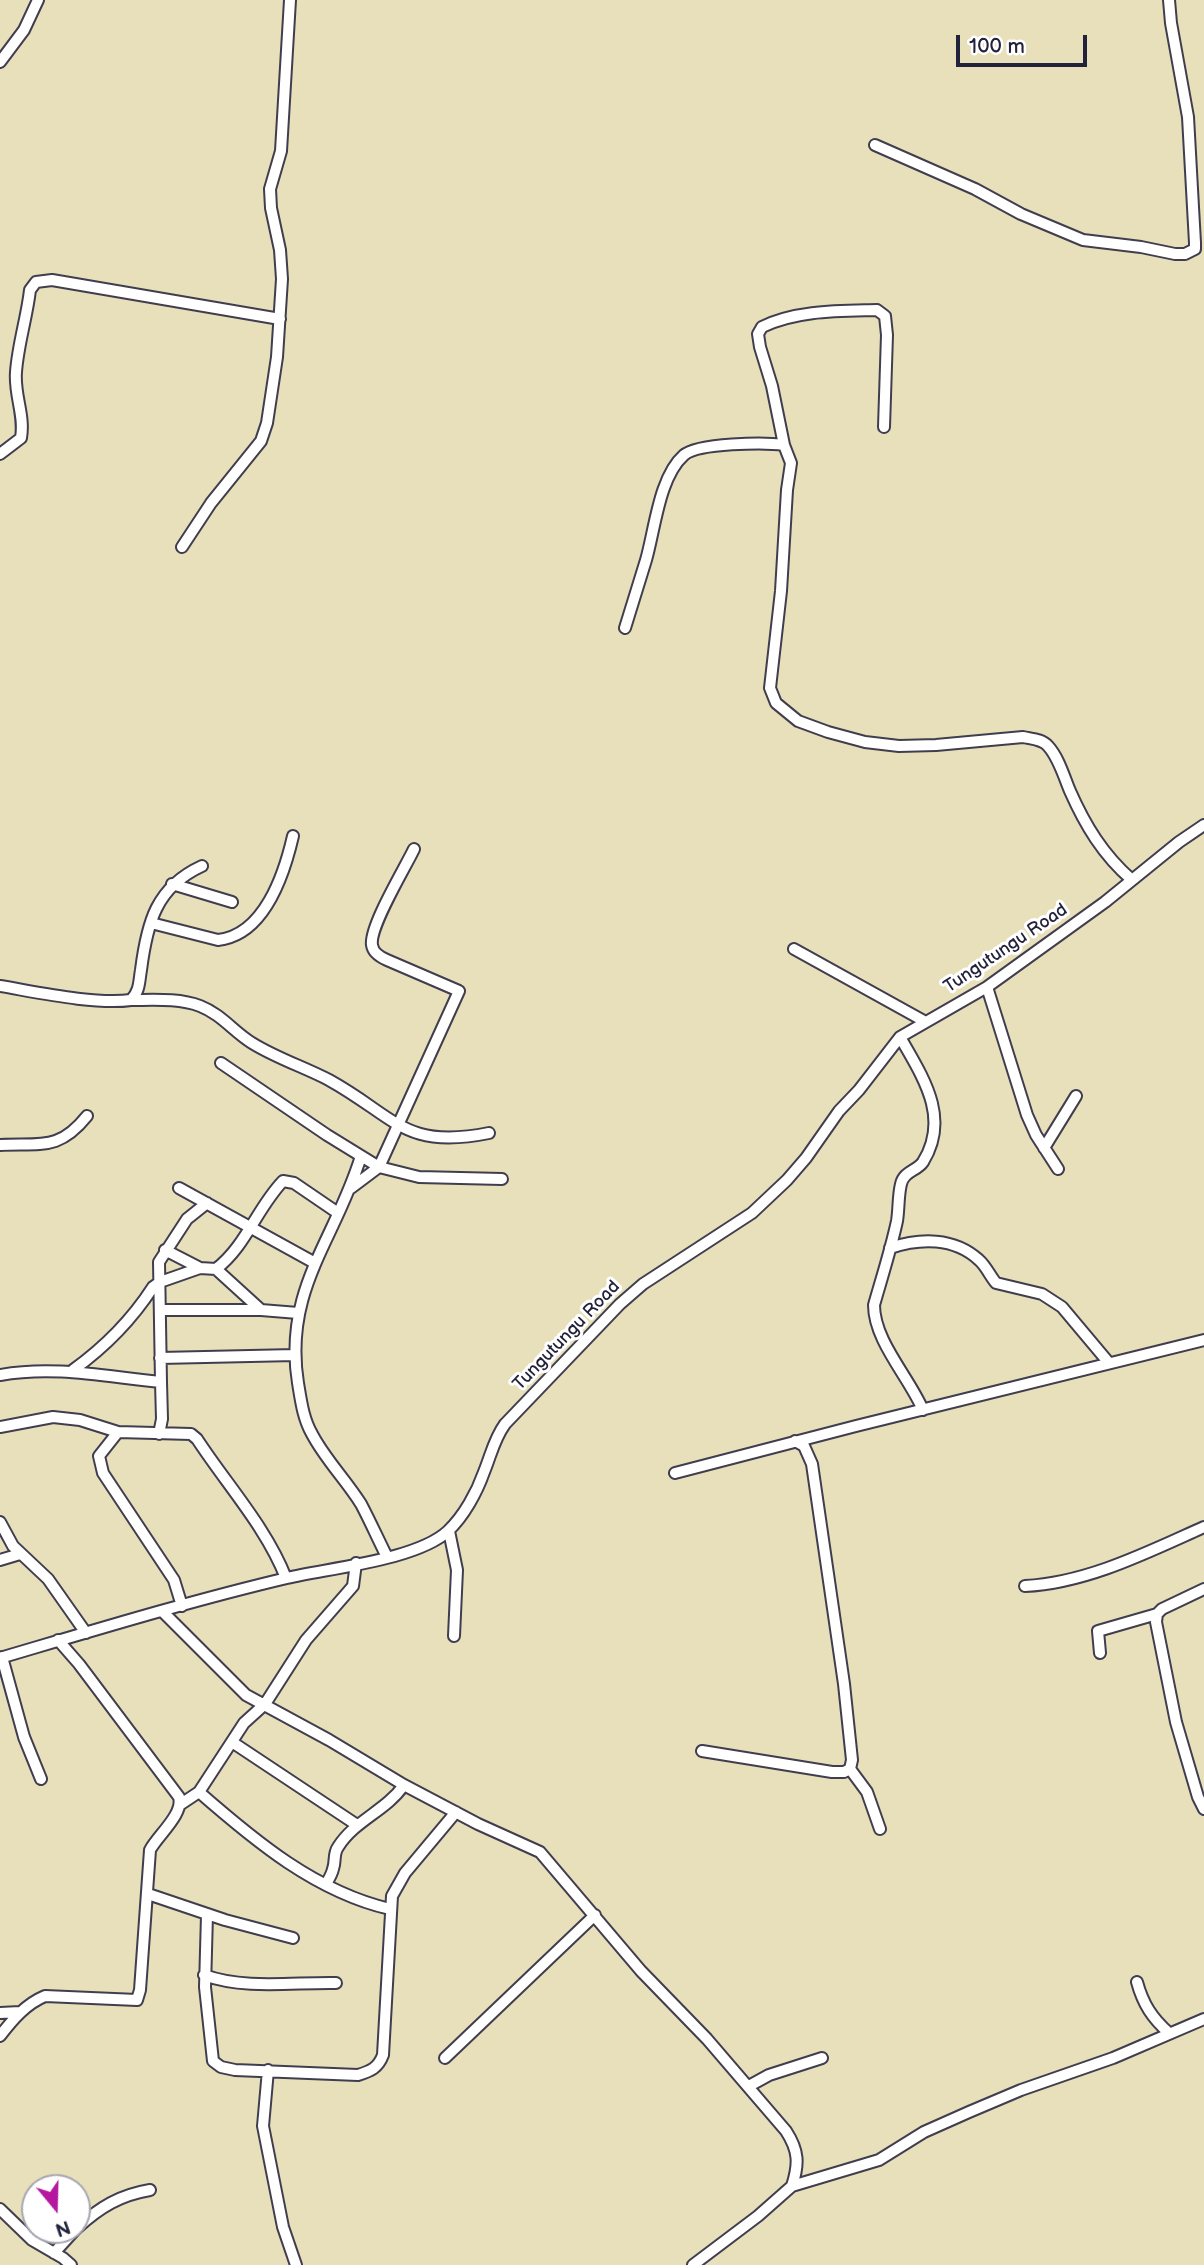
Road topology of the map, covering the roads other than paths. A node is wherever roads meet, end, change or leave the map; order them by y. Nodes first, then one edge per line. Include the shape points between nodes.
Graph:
1 (38, 0) edge
2 (290, 0) edge
3 (1169, 0) edge
4 (0, 62) edge
5 (874, 145) dead end
6 (1192, 175) junction
7 (1203, 181) edge
8 (1199, 205) edge
9 (280, 320) junction
10 (884, 427) dead end
11 (784, 445) junction
12 (0, 454) edge
13 (183, 547) dead end
14 (625, 628) dead end
15 (1204, 825) edge
16 (293, 836) dead end
17 (415, 849) dead end
18 (202, 866) dead end
19 (1132, 880) junction
20 (172, 884) junction
21 (232, 901) dead end
22 (151, 923) junction
23 (794, 949) dead end
24 (0, 986) edge
25 (988, 987) junction
26 (131, 1000) junction
27 (925, 1021) junction
28 (900, 1037) junction
29 (221, 1063) dead end
30 (1076, 1096) dead end
31 (87, 1116) dead end
32 (397, 1126) junction
33 (489, 1132) dead end
34 (0, 1145) edge
35 (1044, 1147) junction
36 (361, 1156) junction
37 (380, 1167) junction
38 (1058, 1169) dead end
39 (502, 1179) dead end
40 (179, 1188) dead end
41 (351, 1188) junction
42 (206, 1203) junction
43 (338, 1213) junction
44 (252, 1228) junction
45 (890, 1248) junction
46 (165, 1250) junction
47 (315, 1263) junction
48 (200, 1268) junction
49 (216, 1269) junction
50 (160, 1282) junction
51 (160, 1310) junction
52 (261, 1310) junction
53 (298, 1313) junction
54 (1204, 1340) edge
55 (295, 1355) junction
56 (160, 1358) junction
57 (1109, 1363) junction
58 (73, 1370) junction
59 (0, 1375) edge
60 (161, 1382) junction
61 (923, 1410) junction
62 (0, 1427) edge
63 (118, 1432) junction
64 (159, 1434) junction
65 (795, 1441) junction
66 (675, 1474) dead end
67 (0, 1522) edge
68 (1204, 1527) edge
69 (449, 1531) junction
70 (20, 1554) junction
71 (387, 1557) junction
72 (0, 1560) edge
73 (355, 1563) junction
74 (286, 1578) junction
75 (1025, 1586) dead end
76 (1204, 1589) edge
77 (182, 1606) junction
78 (163, 1612) junction
79 (1157, 1614) junction
80 (86, 1633) junction
81 (454, 1636) dead end
82 (58, 1640) junction
83 (1100, 1653) dead end
84 (1, 1658) edge
85 (265, 1704) junction
86 (232, 1742) junction
87 (702, 1751) dead end
88 (850, 1769) junction
89 (41, 1779) dead end
90 (404, 1785) junction
91 (199, 1792) junction
92 (181, 1804) junction
93 (1204, 1809) edge
94 (456, 1812) junction
95 (358, 1825) junction
96 (880, 1829) dead end
97 (326, 1884) junction
98 (148, 1894) junction
99 (390, 1909) junction
100 (207, 1915) junction
101 (595, 1915) junction
102 (293, 1938) dead end
103 (204, 1975) junction
104 (1137, 1982) dead end
105 (336, 1983) dead end
106 (20, 2012) junction
107 (0, 2013) edge
108 (1204, 2019) edge
109 (1169, 2033) junction
110 (0, 2036) edge
111 (445, 2058) dead end
112 (822, 2058) dead end
113 (268, 2070) junction
114 (750, 2086) junction
115 (797, 2165) junction
116 (811, 2180) junction
117 (792, 2186) junction
118 (150, 2190) dead end
119 (0, 2209) edge
120 (91, 2216) edge
121 (62, 2244) edge
122 (54, 2253) junction
123 (71, 2265) edge
124 (296, 2265) edge
125 (693, 2265) edge

1 - 4 street via 24,30
2 - 9 street via 281,151 271,189 282,279
3 - 6 street via 1186,98
5 - 8 street via 1083,240 1185,254 1195,249
6 - 7 street
6 - 8 street
9 - 12 street via 52,280 36,282 30,290 16,371 21,438
9 - 13 street via 261,441
10 - 11 street via 885,317 877,310 812,313 762,327 758,334
11 - 14 street via 702,446 673,467
11 - 19 street via 792,463 770,688 776,703 798,720 865,742 900,746 1037,739 1054,755 1093,837
15 - 19 street, Tungutungu Road
16 - 22 street via 268,904 240,933 218,940
17 - 32 street via 383,910 373,949 378,956 459,991
18 - 20 street
19 - 25 street, Tungutungu Road
20 - 21 street
20 - 22 street
22 - 26 street via 139,988
23 - 27 street
24 - 26 street
25 - 27 street, Tungutungu Road
25 - 35 street via 1023,1103
26 - 32 street via 201,1006 255,1045 334,1083
27 - 28 street, Tungutungu Road
28 - 45 street via 929,1091 936,1119 924,1161 903,1177
28 - 69 street, Tungutungu Road via 788,1180 752,1213 643,1284 505,1424 493,1444 480,1485
29 - 36 street
30 - 35 street
31 - 34 street via 64,1139
32 - 33 street via 441,1138
32 - 37 street
35 - 38 street
36 - 37 street
36 - 41 street
37 - 39 street via 419,1177
37 - 41 street
40 - 42 street
41 - 43 street
42 - 44 street
42 - 46 street
43 - 44 street via 283,1181
43 - 47 street
44 - 47 street
44 - 49 street
45 - 57 street via 924,1240 947,1243 969,1253 981,1261 996,1283 1042,1294 1062,1307
45 - 61 street via 874,1318
46 - 48 street
46 - 50 street via 159,1262
47 - 53 street
48 - 49 street
48 - 50 street
49 - 52 street
50 - 51 street
50 - 58 street via 115,1335
51 - 52 street
51 - 56 street
52 - 53 street
53 - 55 street
54 - 57 street
55 - 56 street
55 - 71 street via 311,1433 360,1504
56 - 60 street
57 - 61 street
58 - 59 street
58 - 60 street
60 - 64 street
61 - 65 street
62 - 63 street via 53,1417
63 - 64 street
63 - 77 street via 99,1456 103,1473 174,1580
64 - 74 street via 183,1432 197,1439 264,1534
65 - 66 street
65 - 88 street via 804,1446 811,1464 844,1684
67 - 70 street
68 - 75 street via 1142,1555 1067,1580
69 - 71 street, Tungutungu Road
69 - 81 street via 457,1570
70 - 72 street
70 - 80 street via 48,1579
71 - 73 street, Tungutungu Road
73 - 74 street, Tungutungu Road
73 - 85 street via 353,1586 306,1640
74 - 77 street, Tungutungu Road
76 - 79 street
77 - 78 street, Tungutungu Road
78 - 80 street, Tungutungu Road
78 - 85 street via 236,1686
79 - 83 street via 1098,1632
79 - 93 street via 1176,1722
80 - 82 street, Tungutungu Road
82 - 84 street, Tungutungu Road
82 - 92 street
84 - 89 street
85 - 86 street
85 - 90 street
86 - 91 street
86 - 95 street
87 - 88 street via 832,1772
88 - 96 street via 867,1792
90 - 94 street
90 - 95 street via 388,1804
91 - 92 street
91 - 97 street via 251,1836
92 - 98 street via 150,1850
94 - 99 street via 396,1886
94 - 101 street via 540,1852
95 - 97 street via 336,1849
97 - 99 street via 364,1903
98 - 100 street
98 - 106 street via 136,2000 45,1996
99 - 113 street via 379,2065 358,2075
100 - 102 street
100 - 103 street
101 - 111 street
101 - 114 street via 641,1971
103 - 105 street via 245,1983
103 - 113 street via 213,2062 236,2070
104 - 109 street via 1155,2021
106 - 107 street
106 - 110 street
108 - 109 street
109 - 116 street via 969,2112 878,2160
112 - 114 street
113 - 124 street via 264,2126
114 - 115 street via 794,2144
115 - 116 street
115 - 117 street
116 - 117 street
117 - 125 street
118 - 120 street via 114,2200
119 - 122 street via 32,2240
121 - 122 street
122 - 123 street

